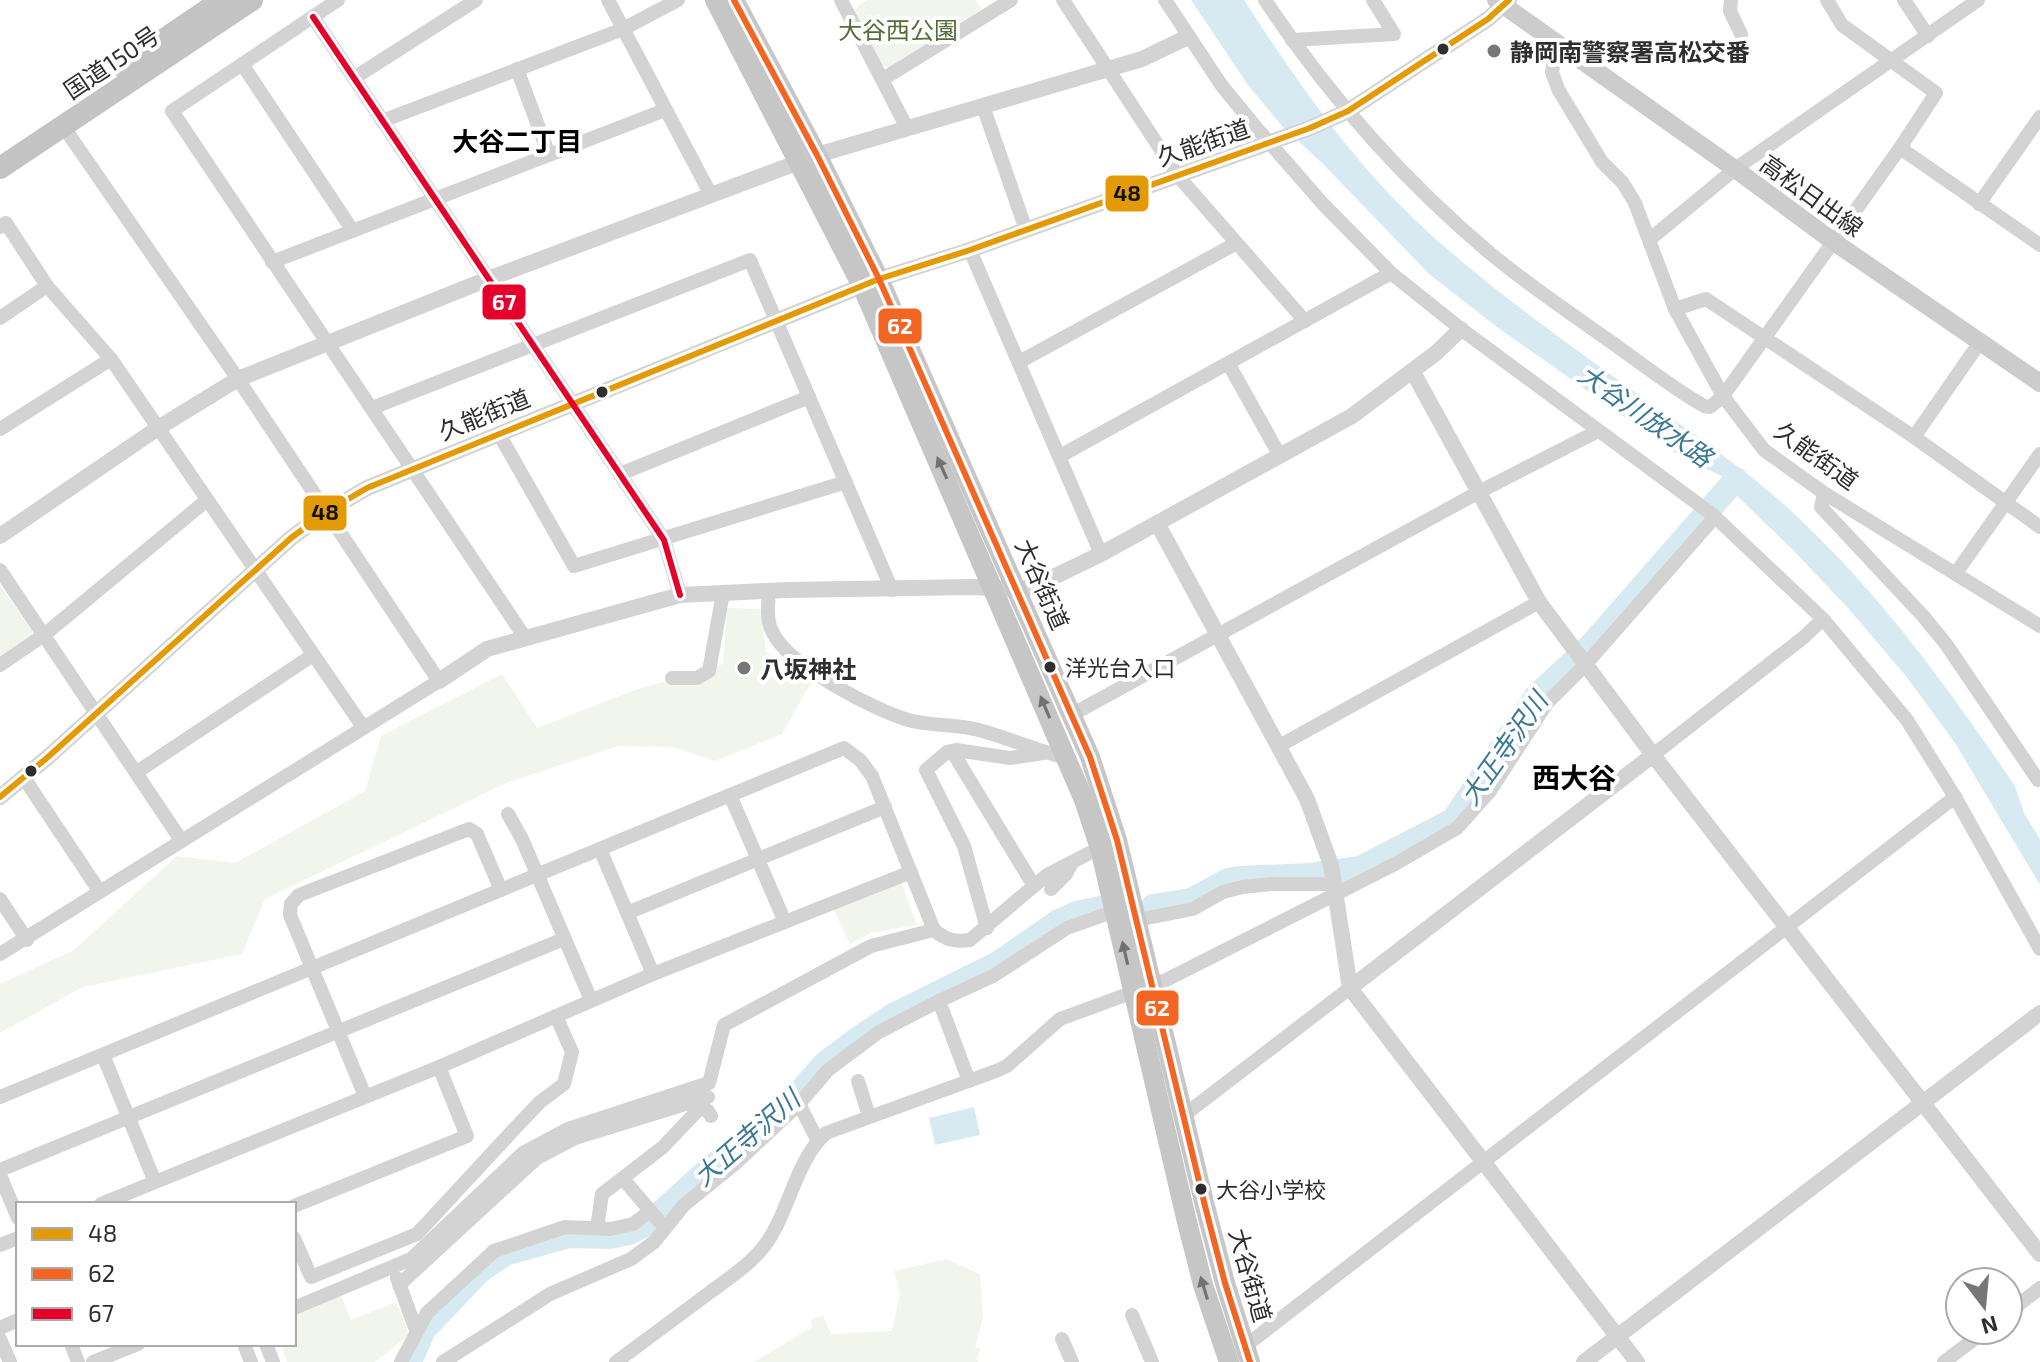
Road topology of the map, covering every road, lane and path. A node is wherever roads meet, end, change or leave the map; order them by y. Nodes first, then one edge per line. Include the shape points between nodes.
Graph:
1 (222, 0) edge
2 (252, 0) edge
3 (338, 0) edge
4 (476, 0) edge
5 (608, 0) edge
6 (678, 0) edge
7 (715, 0) edge
8 (734, 0) edge
9 (1011, 0) edge
10 (1063, 0) edge
11 (1165, 0) edge
12 (1265, 0) edge
13 (1373, 0) edge
14 (1731, 0) edge
15 (1827, 0) edge
16 (1904, 0) edge
17 (1978, 0) edge
18 (846, 2) edge
19 (1503, 2) edge
20 (313, 17) junction
21 (623, 29) junction
22 (1741, 34) dead end
23 (1928, 36) junction
24 (1188, 37) junction
25 (1292, 40) junction
26 (1557, 43) junction
27 (1891, 61) junction
28 (242, 64) junction
29 (517, 69) junction
30 (1108, 70) junction
31 (354, 78) junction
32 (883, 79) junction
33 (983, 106) junction
34 (665, 110) junction
35 (1348, 111) junction
36 (2040, 117) edge
37 (382, 121) junction
38 (63, 126) junction
39 (907, 128) junction
40 (1271, 143) junction
41 (1900, 148) junction
42 (0, 151) edge
43 (549, 155) junction
44 (808, 158) junction
45 (0, 168) edge
46 (1735, 169) junction
47 (1178, 176) junction
48 (711, 195) junction
49 (434, 199) junction
50 (1979, 204) junction
51 (0, 227) edge
52 (1026, 230) junction
53 (353, 231) junction
54 (1649, 240) junction
55 (1834, 242) junction
56 (1235, 244) junction
57 (2040, 245) edge
58 (970, 250) junction
59 (272, 262) junction
60 (1391, 273) junction
61 (488, 279) junction
62 (870, 283) junction
63 (47, 286) junction
64 (1675, 309) junction
65 (0, 318) edge
66 (777, 320) junction
67 (1305, 321) junction
68 (1461, 329) junction
69 (1764, 339) junction
70 (326, 342) junction
71 (1980, 342) junction
72 (533, 346) junction
73 (111, 359) junction
74 (1019, 362) junction
75 (1228, 363) junction
76 (1413, 372) junction
77 (238, 379) junction
78 (2040, 383) edge
79 (1723, 396) junction
80 (809, 397) junction
81 (574, 403) junction
82 (372, 408) junction
83 (158, 428) junction
84 (0, 429) edge
85 (1598, 431) junction
86 (499, 434) junction
87 (1914, 437) junction
88 (2040, 454) edge
89 (1060, 456) junction
90 (1280, 456) junction
91 (414, 469) junction
92 (620, 474) junction
93 (846, 482) junction
94 (1479, 492) junction
95 (1824, 493) junction
96 (207, 500) junction
97 (2006, 503) junction
98 (326, 512) junction
99 (1711, 513) junction
100 (1157, 523) junction
101 (2040, 527) edge
102 (0, 536) edge
103 (664, 540) junction
104 (1101, 554) junction
105 (0, 570) edge
106 (255, 570) junction
107 (1956, 573) junction
108 (995, 589) junction
109 (892, 590) junction
110 (1017, 590) junction
111 (769, 591) junction
112 (723, 593) junction
113 (680, 595) junction
114 (1539, 602) junction
115 (1823, 619) junction
116 (2040, 626) edge
117 (1220, 634) junction
118 (44, 635) junction
119 (526, 639) junction
120 (313, 655) junction
121 (1581, 657) junction
122 (0, 665) edge
123 (672, 678) dead end
124 (439, 681) junction
125 (97, 713) junction
126 (1073, 714) junction
127 (363, 727) junction
128 (1279, 746) junction
129 (952, 751) junction
130 (1044, 753) junction
131 (1653, 755) junction
132 (1067, 758) junction
133 (137, 772) junction
134 (24, 778) junction
135 (2039, 780) edge
136 (730, 795) junction
137 (0, 797) edge
138 (1955, 797) junction
139 (885, 807) junction
140 (508, 814) dead end
141 (181, 840) junction
142 (1109, 844) junction
143 (600, 849) junction
144 (758, 859) junction
145 (1072, 863) junction
146 (911, 872) junction
147 (537, 875) junction
148 (1334, 880) junction
149 (1034, 886) junction
150 (1051, 889) dead end
151 (501, 890) junction
152 (100, 892) junction
153 (0, 899) edge
154 (1115, 911) junction
155 (627, 913) junction
156 (1137, 920) junction
157 (785, 922) junction
158 (1788, 927) junction
159 (987, 928) junction
160 (934, 930) junction
161 (564, 939) junction
162 (27, 940) junction
163 (2040, 949) edge
164 (0, 954) edge
165 (312, 968) junction
166 (653, 974) junction
167 (1350, 988) junction
168 (1144, 989) junction
169 (591, 1000) junction
170 (939, 1001) junction
171 (2040, 1013) edge
172 (556, 1016) junction
173 (338, 1032) junction
174 (103, 1055) junction
175 (439, 1067) junction
176 (858, 1081) dead end
177 (969, 1081) junction
178 (365, 1096) junction
179 (0, 1097) edge
180 (708, 1097) dead end
181 (1923, 1102) junction
182 (799, 1104) junction
183 (711, 1116) dead end
184 (869, 1116) junction
185 (1183, 1116) junction
186 (129, 1117) junction
187 (818, 1141) junction
188 (1483, 1162) junction
189 (0, 1172) edge
190 (624, 1180) junction
191 (155, 1182) junction
192 (106, 1202) edge
193 (296, 1205) edge
194 (16, 1213) edge
195 (657, 1220) junction
196 (597, 1228) junction
197 (296, 1243) edge
198 (2040, 1254) edge
199 (394, 1266) junction
200 (399, 1285) junction
201 (2040, 1288) edge
202 (2024, 1300) edge
203 (296, 1307) edge
204 (1132, 1315) dead end
205 (416, 1330) junction
206 (1617, 1336) junction
207 (0, 1339) edge
208 (1062, 1339) dead end
209 (133, 1346) edge
210 (1965, 1346) edge
211 (1247, 1355) edge
212 (10, 1362) edge
213 (93, 1362) edge
214 (401, 1362) edge
215 (443, 1362) edge
216 (616, 1362) edge
217 (1072, 1362) edge
218 (1152, 1362) edge
219 (1229, 1362) edge
220 (1584, 1362) edge
221 (1637, 1362) edge
222 (1944, 1362) edge

1 - 42 highway, 国道150号
2 - 38 highway, 国道150号
3 - 20 street
4 - 31 street
5 - 21 street
6 - 21 street
7 - 44 main road, 大谷街道
8 - 44 main road, 大谷街道
9 - 32 street
10 - 30 street
11 - 24 street
12 - 25 street
13 - 25 street via 1394,34
14 - 22 street via 1730,11
15 - 27 street via 1842,25
16 - 23 street
17 - 23 street
18 - 32 street
19 - 26 main road, 久能街道
19 - 35 street, 久能街道 via 1488,19
20 - 28 street
20 - 31 street
21 - 29 street
21 - 34 street
23 - 27 street
24 - 30 street
24 - 40 street
25 - 35 street
26 - 46 main road, 高松日出線
26 - 54 street, 久能街道 via 1552,72 1558,89 1602,162 1623,183
27 - 41 street via 1936,93
27 - 46 street
28 - 53 street
28 - 59 street via 172,111
29 - 37 street
29 - 43 street
30 - 33 street
30 - 47 street
31 - 37 street
32 - 39 street
33 - 39 street
33 - 52 street
34 - 43 street
34 - 48 street
35 - 40 street, 久能街道
35 - 79 street via 1422,190 1516,273 1699,403 1710,407
36 - 50 street
37 - 49 street
38 - 45 highway, 国道150号
38 - 77 street
39 - 44 street
40 - 47 street, 久能街道
40 - 60 street
41 - 50 street
41 - 55 street
43 - 49 street
44 - 48 street
44 - 62 main road, 大谷街道
46 - 54 street
46 - 55 main road, 高松日出線
47 - 52 street, 久能街道
47 - 56 street
48 - 61 street
49 - 53 street
49 - 61 street
50 - 57 street
51 - 63 street via 6,223
52 - 58 street, 久能街道
53 - 59 street
54 - 64 street, 久能街道
55 - 69 street
55 - 71 main road, 高松日出線
56 - 67 street
56 - 74 street
58 - 62 street, 久能街道
58 - 74 street
59 - 70 street
60 - 67 street
60 - 68 street
61 - 70 street
61 - 72 street
62 - 66 street, 久能街道
108 -> 62 main road, 大谷街道
62 - 110 main road, 大谷街道
63 - 65 street
63 - 73 street
64 - 69 street via 1706,299
64 - 79 street, 久能街道
66 - 72 street via 750,260
66 - 80 street
66 - 81 street, 久能街道
67 - 75 street
68 - 76 street
68 - 85 street
69 - 79 street
69 - 87 street
70 - 77 street
70 - 82 street
71 - 78 main road, 高松日出線
71 - 87 street
72 - 81 street
72 - 82 street
73 - 83 street
73 - 84 street
74 - 89 street
75 - 89 street
75 - 90 street
76 - 90 street via 1352,416
76 - 94 street
77 - 83 street
77 - 98 street
79 - 95 street, 久能街道 via 1764,450
80 - 92 street
80 - 93 street
81 - 86 street, 久能街道
81 - 92 street
82 - 91 street
83 - 96 street
83 - 102 street
85 - 94 street
85 - 99 street
86 - 91 street, 久能街道
86 - 103 street via 574,566
87 - 97 street
88 - 97 street
89 - 104 street
90 - 100 street
91 - 98 street, 久能街道
91 - 119 street
92 - 103 street
93 - 103 street
93 - 109 street
94 - 114 street
94 - 117 street
95 - 107 street, 久能街道
95 - 135 street via 1821,507 1946,644
96 - 106 street
96 - 118 street
97 - 101 street
97 - 107 street
98 - 106 street, 久能街道
98 - 124 street
99 - 115 street
99 - 121 street
100 - 104 street
100 - 117 street
103 - 113 street
104 - 110 street
105 - 118 street
106 - 120 street
106 - 125 street, 久能街道
107 - 116 street, 久能街道
108 - 109 street
108 - 110 street
132 -> 108 main road, 大谷街道
109 - 111 street
110 - 126 main road, 大谷街道
111 - 112 street
111 - 130 street via 772,632 802,665 909,720 976,729
112 - 113 street
112 - 123 street via 709,671 697,678
113 - 119 street
114 - 121 street
114 - 128 street
115 - 131 street
115 - 138 street via 1907,720
117 - 126 street
117 - 128 street
118 - 122 street
118 - 125 street
119 - 124 street via 487,649
120 - 127 street
120 - 133 street
121 - 131 street
121 - 148 street via 1490,791 1457,828
124 - 127 street
125 - 133 street
125 - 134 street, 久能街道
126 - 142 main road, 大谷街道 via 1102,788
127 - 141 street
128 - 148 street via 1307,799
129 - 130 street via 1010,758
129 - 149 street
129 - 159 street via 926,770 964,846
130 - 132 street
131 - 158 street
131 - 167 street
132 - 142 main road, 大谷街道
133 - 141 street
134 - 137 street, 久能街道
134 - 152 street
136 - 139 street via 844,748 872,776
136 - 143 street
136 - 144 street
138 - 158 street
138 - 163 street
139 - 144 street
139 - 146 street
140 - 147 street
141 - 152 street
142 - 145 street
142 - 154 main road, 大谷街道
142 - 156 main road, 大谷街道
143 - 147 street
143 - 155 street
144 - 155 street
144 - 157 street
145 - 149 street
145 - 150 street
146 - 157 street
146 - 160 street
147 - 151 street
147 - 161 street
148 - 156 street via 1243,887 1193,909
148 - 167 street
148 - 168 street
149 - 159 street
151 - 165 street
151 - 165 street via 477,834 469,829 299,895 290,915
152 - 162 street
153 - 162 street
168 -> 154 main road, 大谷街道
154 - 170 street via 1067,928 993,976
155 - 166 street
156 - 168 main road, 大谷街道
157 - 166 street
158 - 181 street
158 - 188 street
159 - 160 street via 957,942
160 - 199 street via 871,946 724,1025 709,1083 568,1129 523,1153 411,1259
161 - 169 street
161 - 173 street
162 - 164 street
165 - 173 street
165 - 174 street
166 - 169 street
167 - 185 street
167 - 188 street
168 - 177 street via 1060,1019 1007,1066
168 - 185 main road, 大谷街道
219 -> 168 main road, 大谷街道 via 1193,1245
169 - 172 street
170 - 177 street
170 - 182 street via 879,1032 828,1070
171 - 181 street
172 - 175 street
172 - 197 street via 572,1052 564,1084 540,1102 417,1234 311,1277
173 - 178 street
173 - 186 street
174 - 179 street
174 - 186 street
175 - 178 street
175 - 193 street via 467,1136
176 - 184 street
177 - 184 street
178 - 191 street
180 - 200 street via 575,1138 537,1158
181 - 198 street
181 - 206 street
182 - 187 street
182 - 195 street via 737,1162
183 - 190 street via 699,1109
184 - 187 street
185 - 211 main road, 大谷街道
186 - 189 street
186 - 191 street
187 - 216 street via 763,1247
188 - 206 street
188 - 211 street
189 - 194 street
190 - 195 street
190 - 196 street via 602,1194
191 - 192 street
195 - 196 street
195 - 215 street via 654,1242 631,1259 550,1294
196 - 205 street via 565,1227 494,1251 427,1313
199 - 200 street
199 - 203 street
200 - 205 street
201 - 202 street
204 - 218 street
205 - 214 street
206 - 220 street
206 - 221 street
207 - 212 street
208 - 217 street
209 - 213 street
210 - 222 street

